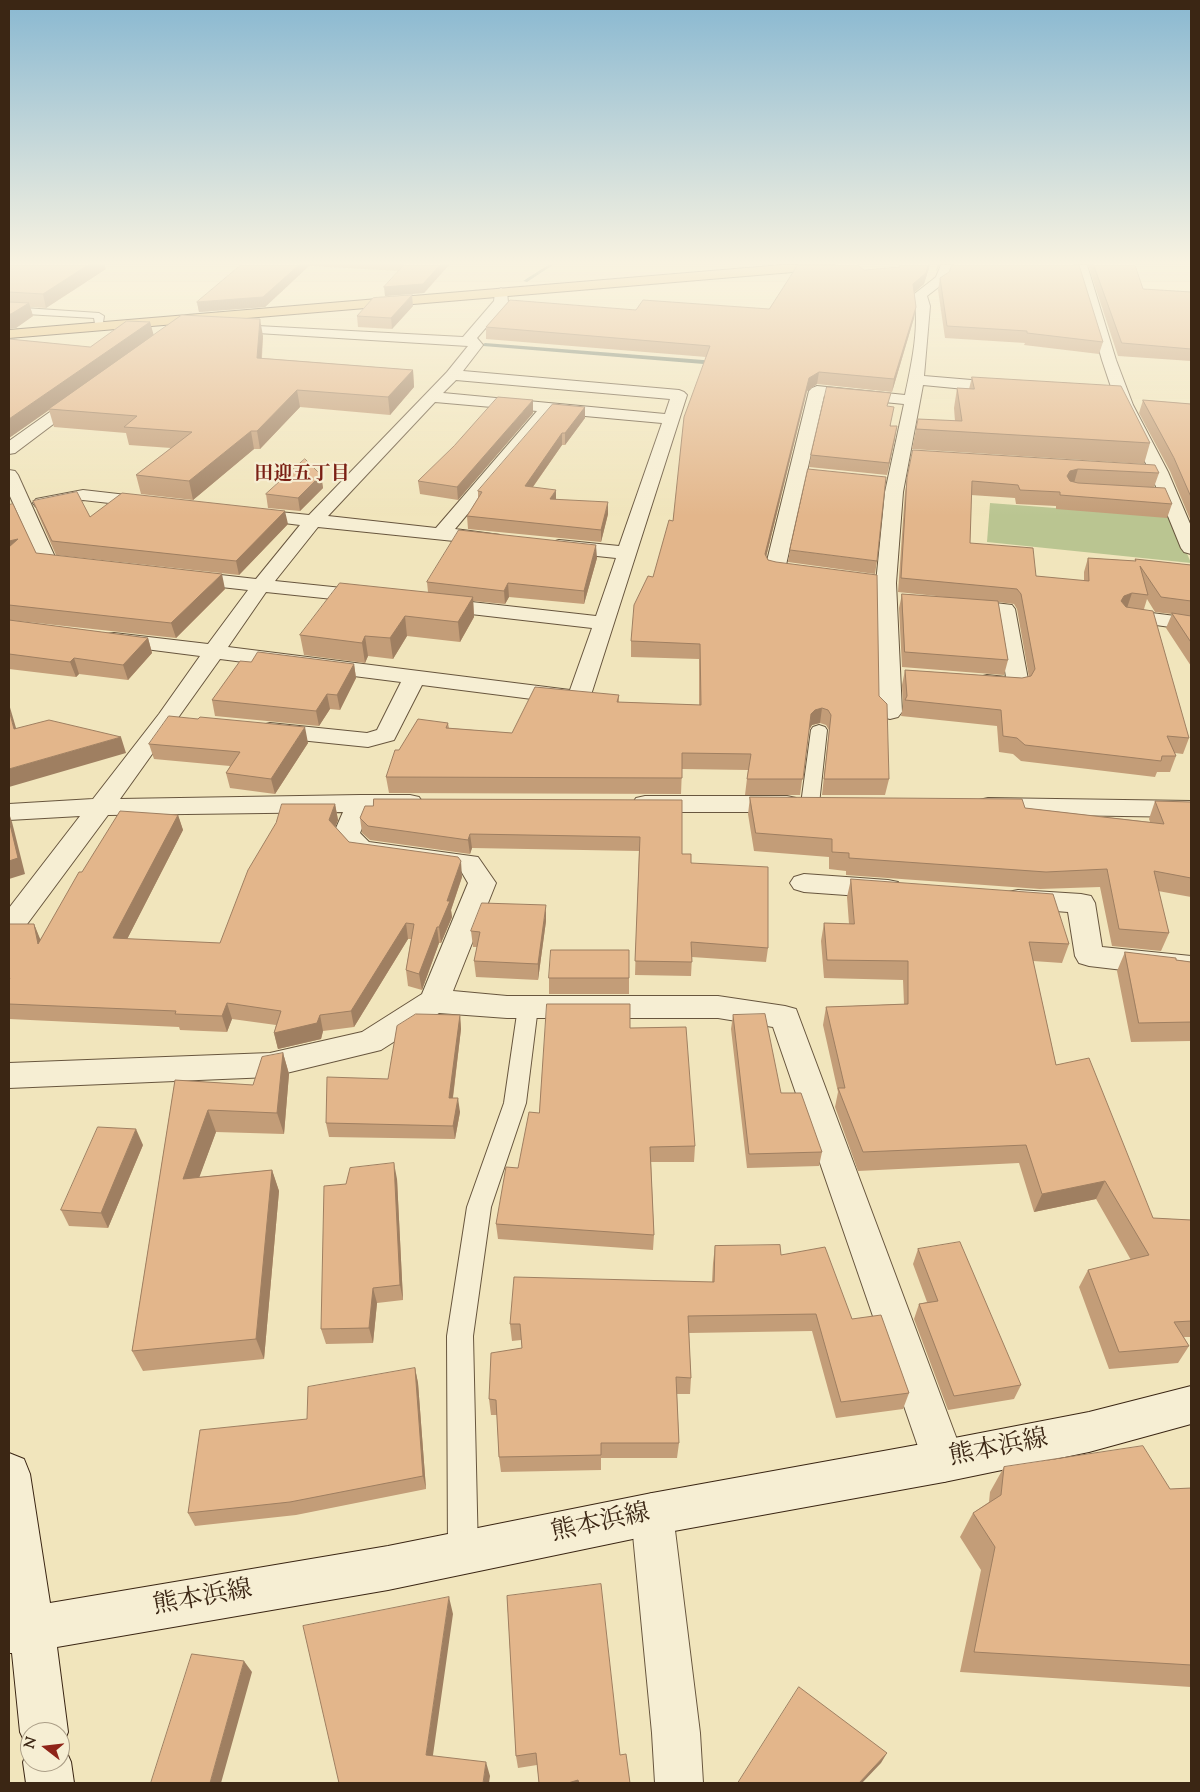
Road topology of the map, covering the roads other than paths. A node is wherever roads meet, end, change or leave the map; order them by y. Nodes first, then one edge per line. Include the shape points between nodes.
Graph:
1 (473, 349) edge
2 (920, 349) edge
3 (1106, 349) edge
4 (452, 375) junction
5 (916, 380) junction
6 (95, 386) edge
7 (1025, 390) edge
8 (431, 397) junction
9 (1105, 397) edge
10 (912, 400) junction
11 (1125, 402) junction
12 (1144, 406) edge
13 (548, 408) junction
14 (671, 419) junction
15 (9, 449) edge
16 (902, 456) junction
17 (922, 457) edge
18 (1139, 471) edge
19 (1159, 472) junction
20 (798, 473) junction
21 (9, 474) edge
22 (817, 475) edge
23 (876, 481) edge
24 (896, 483) junction
25 (1150, 494) edge
26 (1169, 495) junction
27 (170, 504) edge
28 (16, 508) edge
29 (237, 512) edge
30 (313, 521) junction
31 (441, 534) junction
32 (510, 541) edge
33 (539, 544) edge
34 (1191, 548) edge
35 (627, 553) junction
36 (96, 568) edge
37 (164, 574) edge
38 (821, 575) edge
39 (261, 585) junction
40 (388, 599) edge
41 (418, 602) edge
42 (946, 604) edge
43 (1128, 616) edge
44 (604, 623) junction
45 (1191, 624) edge
46 (97, 637) edge
47 (214, 651) junction
48 (415, 677) junction
49 (968, 681) edge
50 (890, 712) dead end
51 (167, 719) junction
52 (196, 722) edge
53 (253, 728) edge
54 (819, 730) dead end
55 (360, 803) junction
56 (429, 803) edge
57 (624, 804) edge
58 (820, 804) joint
59 (965, 805) edge
60 (100, 806) junction
61 (1191, 809) edge
62 (9, 812) edge
63 (804, 882) dead end
64 (913, 891) edge
65 (992, 897) edge
66 (9, 928) edge
67 (1191, 967) edge
68 (434, 1001) junction
69 (528, 1007) junction
70 (9, 1076) edge
71 (1191, 1405) edge
72 (944, 1461) junction
73 (9, 1474) edge
74 (652, 1514) junction
75 (463, 1554) junction
76 (21, 1630) edge
77 (42, 1722) edge
78 (679, 1783) edge

1 - 4 street
2 - 5 street
3 - 11 street
4 - 8 street
4 - 14 street via 679,395
5 - 7 street
5 - 10 street
6 - 15 street
8 - 13 street
8 - 30 street
9 - 11 street
10 - 16 street
10 - 20 street via 817,391
11 - 12 street
11 - 19 street
13 - 14 street
13 - 31 street
14 - 35 street
16 - 17 street
16 - 24 street
18 - 19 street
19 - 26 street
20 - 22 street
20 - 38 street via 775,569
21 - 28 street
23 - 24 street
24 - 50 street via 886,591 899,676
25 - 26 street
26 - 34 street
27 - 28 street via 83,495
28 - 36 street via 48,562
29 - 30 street
30 - 31 street
30 - 39 street
31 - 32 street
33 - 35 street
35 - 44 street
37 - 39 street
39 - 40 street
39 - 47 street
41 - 44 street
42 - 49 street via 1006,609 1018,685
43 - 45 street
44 - 48 street via 580,698
46 - 47 street
47 - 48 street
47 - 51 street
48 - 53 street via 386,735 368,740
51 - 52 street
51 - 60 street
54 - 58 lane
55 - 56 street
55 - 60 street
55 - 68 street via 346,836 361,850 468,863 482,883
57 - 58 street
59 - 61 street
60 - 62 street
60 - 66 street
63 - 64 street
65 - 67 street via 1081,903 1089,956
68 - 69 street
68 - 70 street via 370,1042 270,1065
69 - 72 street via 718,1007 785,1017
69 - 75 lane via 515,1103 479,1207 460,1336
71 - 72 street, 熊本浜線 via 1089,1432
72 - 74 street, 熊本浜線
73 - 76 street
74 - 75 street, 熊本浜線
74 - 78 street
75 - 76 street, 熊本浜線
76 - 77 street

